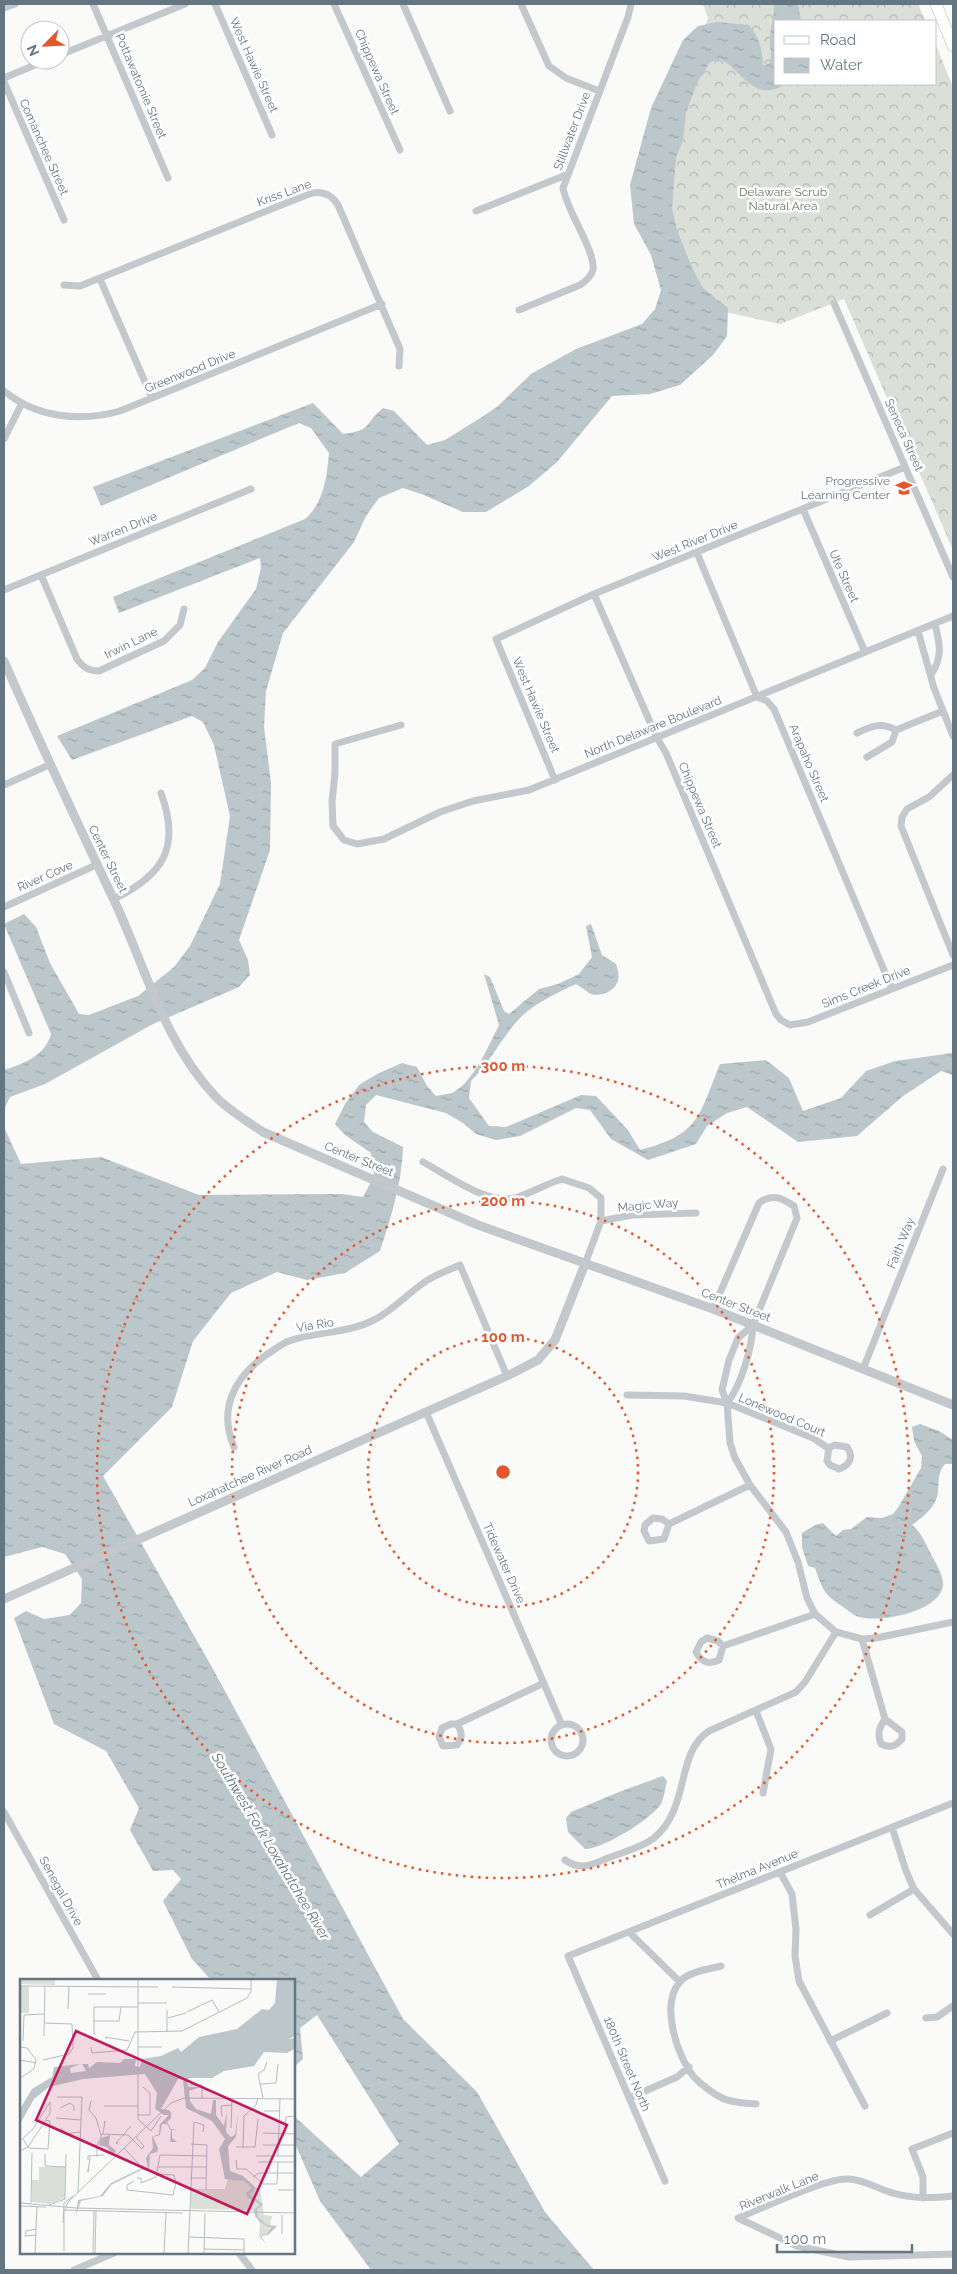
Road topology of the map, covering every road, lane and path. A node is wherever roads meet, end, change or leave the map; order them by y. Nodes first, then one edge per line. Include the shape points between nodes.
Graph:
1 (15, 4) edge
2 (93, 4) edge
3 (185, 4) edge
4 (215, 4) edge
5 (334, 4) edge
6 (403, 4) edge
7 (520, 4) edge
8 (631, 4) edge
9 (936, 4) edge
10 (4, 8) edge
11 (107, 36) junction
12 (953, 46) edge
13 (70, 51) edge
14 (23, 70) edge
15 (4, 78) edge
16 (4, 82) edge
17 (599, 91) junction
18 (450, 111) dead end
19 (272, 135) dead end
20 (400, 150) dead end
21 (566, 175) junction
22 (168, 178) dead end
23 (476, 212) dead end
24 (64, 220) dead end
25 (100, 279) junction
26 (64, 285) dead end
27 (834, 303) dead end
28 (382, 304) junction
29 (519, 310) dead end
30 (400, 366) dead end
31 (4, 391) edge
32 (152, 398) junction
33 (22, 403) junction
34 (4, 438) edge
35 (905, 467) junction
36 (251, 489) dead end
37 (803, 509) junction
38 (697, 552) junction
39 (41, 575) junction
40 (953, 577) edge
41 (4, 590) edge
42 (594, 594) junction
43 (184, 609) dead end
44 (953, 616) edge
45 (935, 624) junction
46 (918, 631) junction
47 (496, 639) joint
48 (866, 652) junction
49 (4, 661) edge
50 (931, 675) junction
51 (757, 697) junction
52 (943, 711) junction
53 (401, 725) dead end
54 (896, 730) junction
55 (857, 733) dead end
56 (953, 736) edge
57 (657, 738) junction
58 (867, 757) dead end
59 (49, 765) junction
60 (953, 775) edge
61 (555, 780) junction
62 (4, 784) edge
63 (161, 793) dead end
64 (96, 865) junction
65 (114, 900) junction
66 (4, 907) edge
67 (953, 955) edge
68 (953, 965) edge
69 (4, 972) edge
70 (892, 989) junction
71 (786, 1023) joint
72 (29, 1033) dead end
73 (423, 1162) dead end
74 (943, 1169) dead end
75 (696, 1213) dead end
76 (601, 1221) junction
77 (585, 1264) junction
78 (713, 1309) junction
79 (753, 1325) junction
80 (863, 1369) junction
81 (507, 1376) junction
82 (627, 1395) dead end
83 (727, 1403) junction
84 (953, 1405) edge
85 (426, 1412) junction
86 (234, 1447) dead end
87 (828, 1448) dead end
88 (750, 1485) junction
89 (669, 1524) dead end
90 (4, 1599) edge
91 (815, 1614) junction
92 (953, 1622) edge
93 (836, 1632) junction
94 (862, 1638) junction
95 (724, 1646) dead end
96 (544, 1683) junction
97 (756, 1711) junction
98 (885, 1719) dead end
99 (457, 1724) dead end
100 (561, 1724) junction
101 (763, 1793) dead end
102 (953, 1803) edge
103 (4, 1812) edge
104 (892, 1827) junction
105 (564, 1860) dead end
106 (780, 1872) junction
107 (914, 1889) junction
108 (870, 1915) dead end
109 (628, 1932) junction
110 (953, 1934) edge
111 (568, 1956) joint
112 (721, 1966) dead end
113 (97, 1979) edge
114 (680, 1982) junction
115 (953, 2006) edge
116 (887, 2013) dead end
117 (926, 2018) dead end
118 (830, 2041) junction
119 (689, 2067) junction
120 (629, 2098) junction
121 (756, 2104) dead end
122 (865, 2106) dead end
123 (953, 2133) edge
124 (665, 2181) dead end
125 (953, 2196) edge
126 (923, 2198) junction
127 (112, 2254) edge
128 (240, 2254) edge
129 (953, 2254) edge
130 (74, 2270) edge
131 (252, 2270) edge

1 - 10 street
2 - 11 street, Pottawatomie Street
3 - 11 street
4 - 19 street, West Hawie Street
5 - 20 street, Chippewa Street
6 - 18 street
7 - 17 street via 549,66 566,78
8 - 17 street, Stillwater Drive
9 - 12 main road
11 - 13 street
11 - 22 street, Pottawatomie Street
14 - 15 street
16 - 24 street, Comanchee Street
17 - 21 street, Stillwater Drive
21 - 23 street
21 - 29 street, Stillwater Drive via 564,194 592,257 593,270 580,285
25 - 26 street, Kriss Lane via 80,286
25 - 28 street, Kriss Lane via 309,194 322,192 338,205
25 - 32 street
27 - 35 street, Seneca Street
28 - 30 street, Kriss Lane via 400,349
28 - 32 street, Greenwood Drive
31 - 33 street, Greenwood Drive
32 - 33 street, Greenwood Drive via 120,411 89,417 57,416
33 - 34 street
35 - 37 street, West River Drive
35 - 40 street, Seneca Street
36 - 39 street, Warren Drive
37 - 38 street, West River Drive
37 - 48 street, Ute Street
38 - 42 street, West River Drive
38 - 51 street, Arapaho Street
39 - 41 street, Warren Drive
39 - 43 street, Irwin Lane via 77,659 92,671 99,671 164,641 180,625
42 - 47 street, West River Drive
42 - 57 street, Chippewa Street
44 - 45 street, North Delaware Boulevard
45 - 46 street, North Delaware Boulevard
45 - 50 street via 940,646 939,662
46 - 48 street, North Delaware Boulevard
46 - 50 street
47 - 61 street, West Hawie Street
48 - 51 street, North Delaware Boulevard
49 - 59 street, Center Street
50 - 52 street
51 - 57 street, North Delaware Boulevard
51 - 70 street, Arapaho Street via 767,701 774,710
52 - 54 street
52 - 56 street
53 - 61 street, North Delaware Boulevard via 335,744 333,826 344,840 357,844 384,838 440,812 473,801 529,790
54 - 55 street via 878,724
54 - 58 street via 892,742
57 - 61 street, North Delaware Boulevard
57 - 71 street, Chippewa Street via 776,1014
59 - 62 street
59 - 64 street, Center Street
60 - 67 street via 929,797 907,810 901,826
63 - 65 street via 169,824 165,854 148,879
64 - 65 street, Center Street
64 - 66 street, River Cove
65 - 77 street, Center Street via 166,1022 188,1061 216,1097 263,1132 478,1225
68 - 70 street, Sims Creek Drive
69 - 72 street
70 - 71 street, Sims Creek Drive via 808,1022 790,1026
73 - 76 street via 498,1199 514,1198 562,1179 589,1188 601,1198
74 - 80 street, Faith Way
75 - 76 street, Magic Way via 632,1215
76 - 77 street
77 - 78 street, Center Street
77 - 81 street, Loxahatchee River Road via 555,1340 538,1360
78 - 79 street, Center Street
78 - 79 street via 759,1202 771,1197 784,1199 794,1206 797,1218
79 - 80 street, Center Street
79 - 83 street via 752,1341 733,1395
79 - 83 street via 738,1338 729,1360 722,1390
80 - 84 street, Center Street
81 - 85 street, Loxahatchee River Road
81 - 86 street, Via Rio via 460,1265 423,1282 376,1320 345,1331 300,1337 286,1342 257,1362 230,1398 228,1426
82 - 83 street, Lonewood Court via 684,1396
83 - 87 street, Lonewood Court via 814,1438
83 - 88 street via 730,1443
85 - 90 street, Loxahatchee River Road
85 - 96 street, Tidewater Drive
88 - 89 street
88 - 91 street via 786,1532 798,1562 806,1598
91 - 93 street
91 - 95 street
92 - 94 street
93 - 94 street
93 - 97 street via 796,1692
94 - 98 street
96 - 99 street
96 - 100 street, Tidewater Drive
97 - 101 street via 771,1749
97 - 105 street via 698,1739 689,1758 677,1805 655,1837 588,1866 574,1866
100 - 100 street via 575,1726 583,1739 582,1746 571,1756 558,1753 552,1742 554,1732
102 - 104 street, Thelma Avenue
103 - 113 street, Senegal Drive
104 - 106 street, Thelma Avenue
104 - 107 street
106 - 109 street, Thelma Avenue
106 - 118 street via 792,1894 799,1981
107 - 108 street
107 - 110 street
109 - 111 street, Thelma Avenue
109 - 114 street
111 - 120 street, 180th Street North
112 - 114 street via 685,1976
114 - 119 street via 671,2002 670,2018 674,2036
115 - 117 street via 937,2017
116 - 118 street
118 - 122 street
119 - 120 street via 678,2077
119 - 121 street via 694,2076 722,2099
120 - 124 street, 180th Street North
123 - 126 street via 912,2149 922,2177
125 - 126 street, Riverwalk Lane
126 - 129 street, Riverwalk Lane via 893,2193 858,2180 838,2179 738,2218 797,2246 849,2257
127 - 130 street
128 - 131 street

